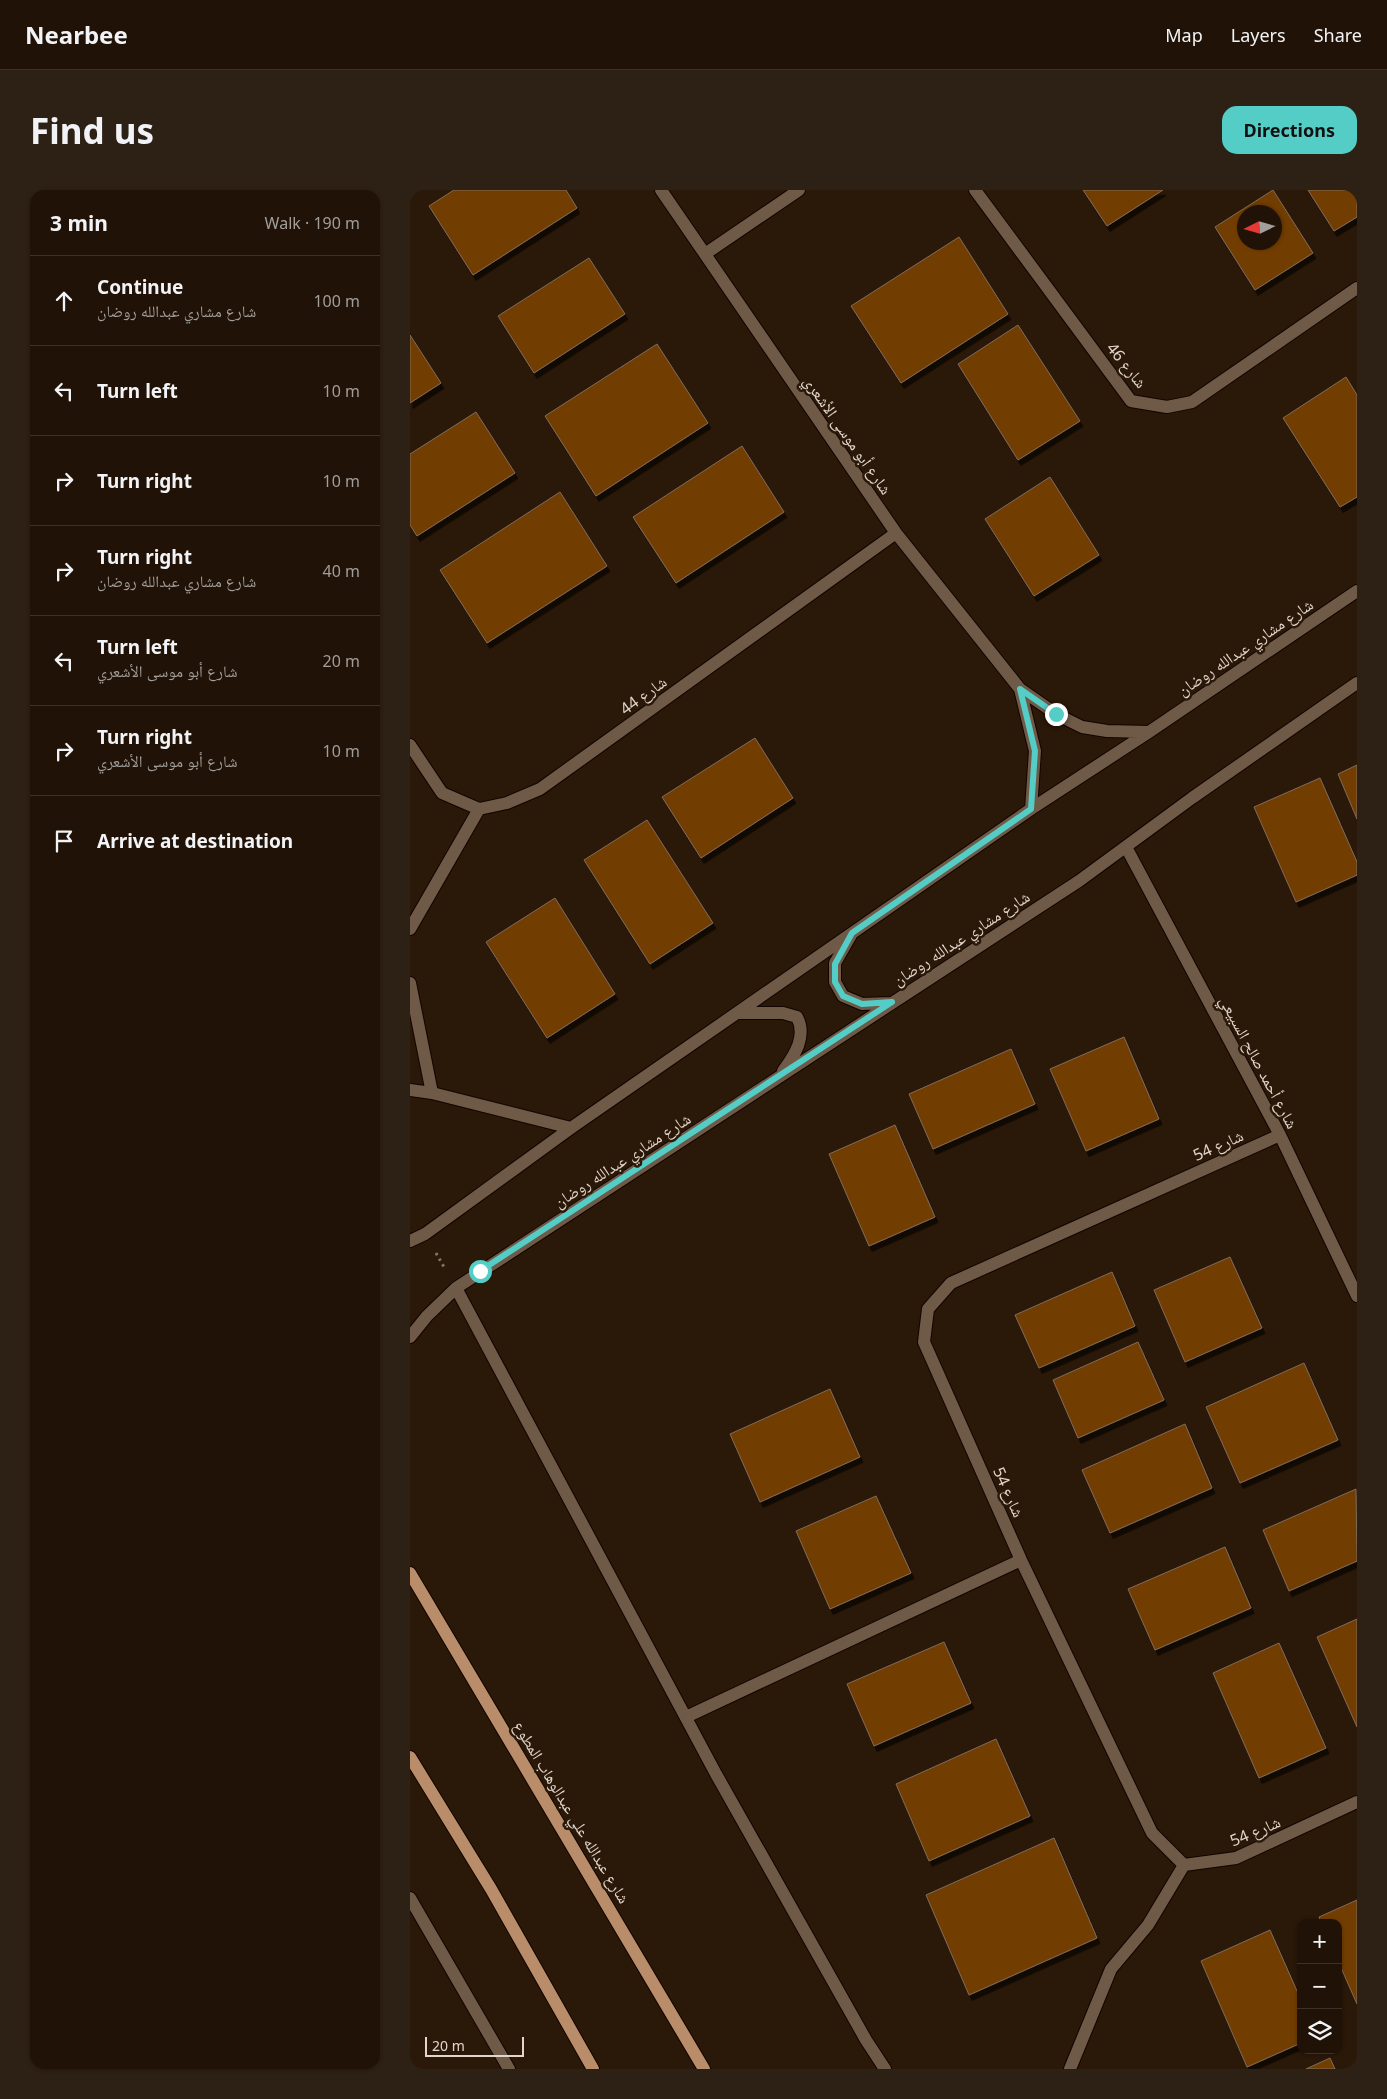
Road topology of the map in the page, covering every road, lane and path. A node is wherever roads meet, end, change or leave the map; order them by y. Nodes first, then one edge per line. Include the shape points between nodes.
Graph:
1 (661, 190) edge
2 (799, 190) edge
3 (975, 190) edge
4 (705, 254) junction
5 (1357, 288) edge
6 (896, 533) junction
7 (1357, 591) edge
8 (1357, 683) edge
9 (1020, 689) junction
10 (1149, 732) junction
11 (410, 745) edge
12 (479, 809) junction
13 (1031, 809) junction
14 (1126, 847) junction
15 (410, 928) edge
16 (852, 933) junction
17 (410, 983) edge
18 (892, 1002) junction
19 (737, 1013) junction
20 (779, 1077) junction
21 (410, 1090) edge
22 (432, 1093) junction
23 (571, 1128) junction
24 (1280, 1135) junction
25 (426, 1234) junction
26 (410, 1241) edge
27 (456, 1288) junction
28 (1357, 1296) edge
29 (410, 1337) edge
30 (1021, 1560) junction
31 (410, 1573) edge
32 (686, 1717) junction
33 (410, 1757) edge
34 (1357, 1802) edge
35 (1184, 1865) junction
36 (410, 1898) edge
37 (509, 2069) edge
38 (593, 2069) edge
39 (704, 2069) edge
40 (885, 2069) edge
41 (1070, 2069) edge

1 - 4 street, شارع أبو موسى الأشعري
2 - 4 street
3 - 5 street, شارع 46 via 1132,401 1167,407 1192,402
4 - 6 street, شارع أبو موسى الأشعري
6 - 9 street, شارع أبو موسى الأشعري
6 - 12 street, شارع 44 via 540,790 507,804
7 - 10 street, شارع مشاري عبدالله روضان
8 - 14 street, شارع مشاري عبدالله روضان
9 - 10 street, شارع أبو موسى الأشعري via 1056,714 1082,727
9 - 13 street, شارع أبو موسى الأشعري via 1035,751
10 - 13 street, شارع مشاري عبدالله روضان
11 - 12 street via 442,793
12 - 15 street
13 - 16 street, شارع مشاري عبدالله روضان
14 - 18 street, شارع مشاري عبدالله روضان
14 - 24 street, شارع أحمد صالح السبيعي
16 - 18 street via 835,964 835,982 843,996 862,1004
16 - 19 street, شارع مشاري عبدالله روضان
17 - 22 street
18 - 20 street, شارع مشاري عبدالله روضان
19 - 20 street via 783,1013 797,1017 802,1026 797,1052
19 - 23 street, شارع مشاري عبدالله روضان
20 - 27 street, شارع مشاري عبدالله روضان
21 - 22 street
22 - 23 street
23 - 25 street, شارع مشاري عبدالله روضان
24 - 28 street, شارع أحمد صالح السبيعي
24 - 30 street, شارع 54 via 951,1282 928,1309 924,1342
25 - 26 street, شارع مشاري عبدالله روضان
25 - 27 path
27 - 29 street, شارع مشاري عبدالله روضان via 426,1316
27 - 32 street
30 - 32 street
30 - 35 street, شارع 54 via 1152,1833
31 - 39 main road, شارع عبدالله علي عبدالوهاب المطوع
32 - 40 street
33 - 38 main road
34 - 35 street, شارع 54 via 1236,1858
35 - 41 street via 1148,1925 1111,1969
36 - 37 street

